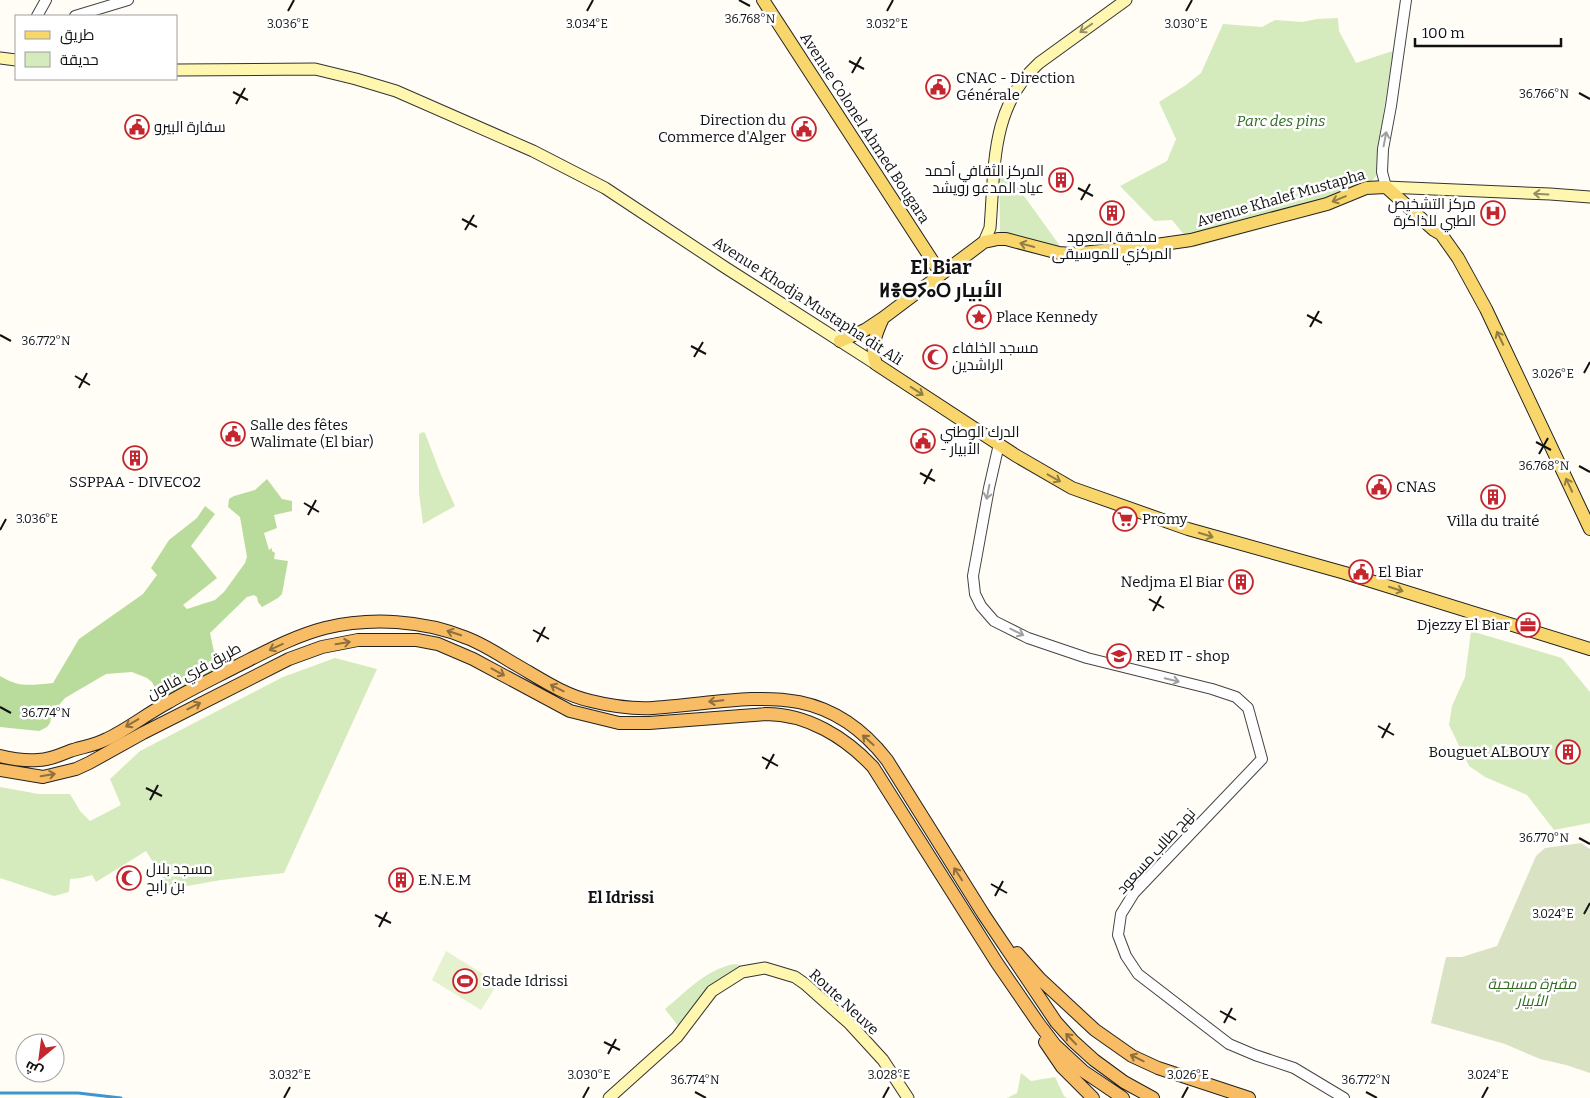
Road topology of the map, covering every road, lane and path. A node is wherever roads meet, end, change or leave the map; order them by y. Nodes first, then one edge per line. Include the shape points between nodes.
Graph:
1 (46, 0) edge
2 (128, 0) edge
3 (762, 0) edge
4 (1126, 0) edge
5 (1406, 0) edge
6 (38, 15) edge
7 (78, 15) edge
8 (0, 58) edge
9 (15, 58) edge
10 (178, 70) edge
11 (1386, 187) junction
12 (1590, 197) edge
13 (984, 242) junction
14 (941, 274) junction
15 (883, 318) junction
16 (840, 341) junction
17 (876, 364) junction
18 (999, 444) junction
19 (1590, 529) edge
20 (1590, 650) edge
21 (0, 756) edge
22 (0, 770) edge
23 (984, 915) junction
24 (997, 962) junction
25 (608, 1098) edge
26 (908, 1098) edge
27 (1093, 1098) edge
28 (1123, 1098) edge
29 (1153, 1098) edge
30 (1249, 1098) edge
31 (1344, 1098) edge

1 - 6 street
2 - 7 street
3 - 14 main road, Avenue Colonel Ahmed Bougara
4 -> 13 main road via 1039,62 1015,91 999,132 990,228
11 -> 5 street via 1382,172 1383,149
8 - 9 main road
10 - 16 main road, Avenue Khodja Mustapha dit Ali via 315,69 396,91 564,165 605,188
12 -> 11 main road, Avenue Khalef Mustapha
11 -> 13 main road, Avenue Khalef Mustapha via 1366,188 1327,204 1201,237 1148,246 1065,254 1006,239
19 -> 11 main road via 1469,277 1441,234
13 - 14 main road
14 - 15 main road
15 - 16 main road
15 - 17 main road via 873,348
16 - 17 main road, Avenue Khodja Mustapha dit Ali
17 -> 18 main road, Avenue Khodja Mustapha dit Ali
18 -> 20 main road, Avenue Khodja Mustapha dit Ali via 1072,488 1188,529 1345,573
18 -> 31 street, نهج طالب مسعود via 973,576 975,594 981,606 994,621 1028,638 1087,658 1236,697 1248,708 1262,759 1134,893 1121,914 1118,935 1126,956 1138,974 1230,1044 1294,1068
23 -> 21 highway, طريق فري فالون via 887,760 867,739 833,714 811,704 784,699 723,700 652,708 621,707 588,700 562,690 484,645 439,628 408,623 349,624 326,628 302,635 168,702 106,739 55,758 40,760
22 -> 24 highway via 43,776 76,769 234,686 322,647 374,639 423,641 465,655 552,702 586,716 642,724 776,714 824,729 854,748 872,767
29 -> 23 highway via 1108,1071 1073,1041 1042,1002
30 -> 23 highway via 1158,1068 1112,1043 1040,979
24 - 27 highway via 1053,1055
24 - 28 highway via 1056,1045 1083,1071
25 - 26 main road, Route Neuve via 677,1036 712,991 742,972 765,968 795,977 850,1024 883,1060

